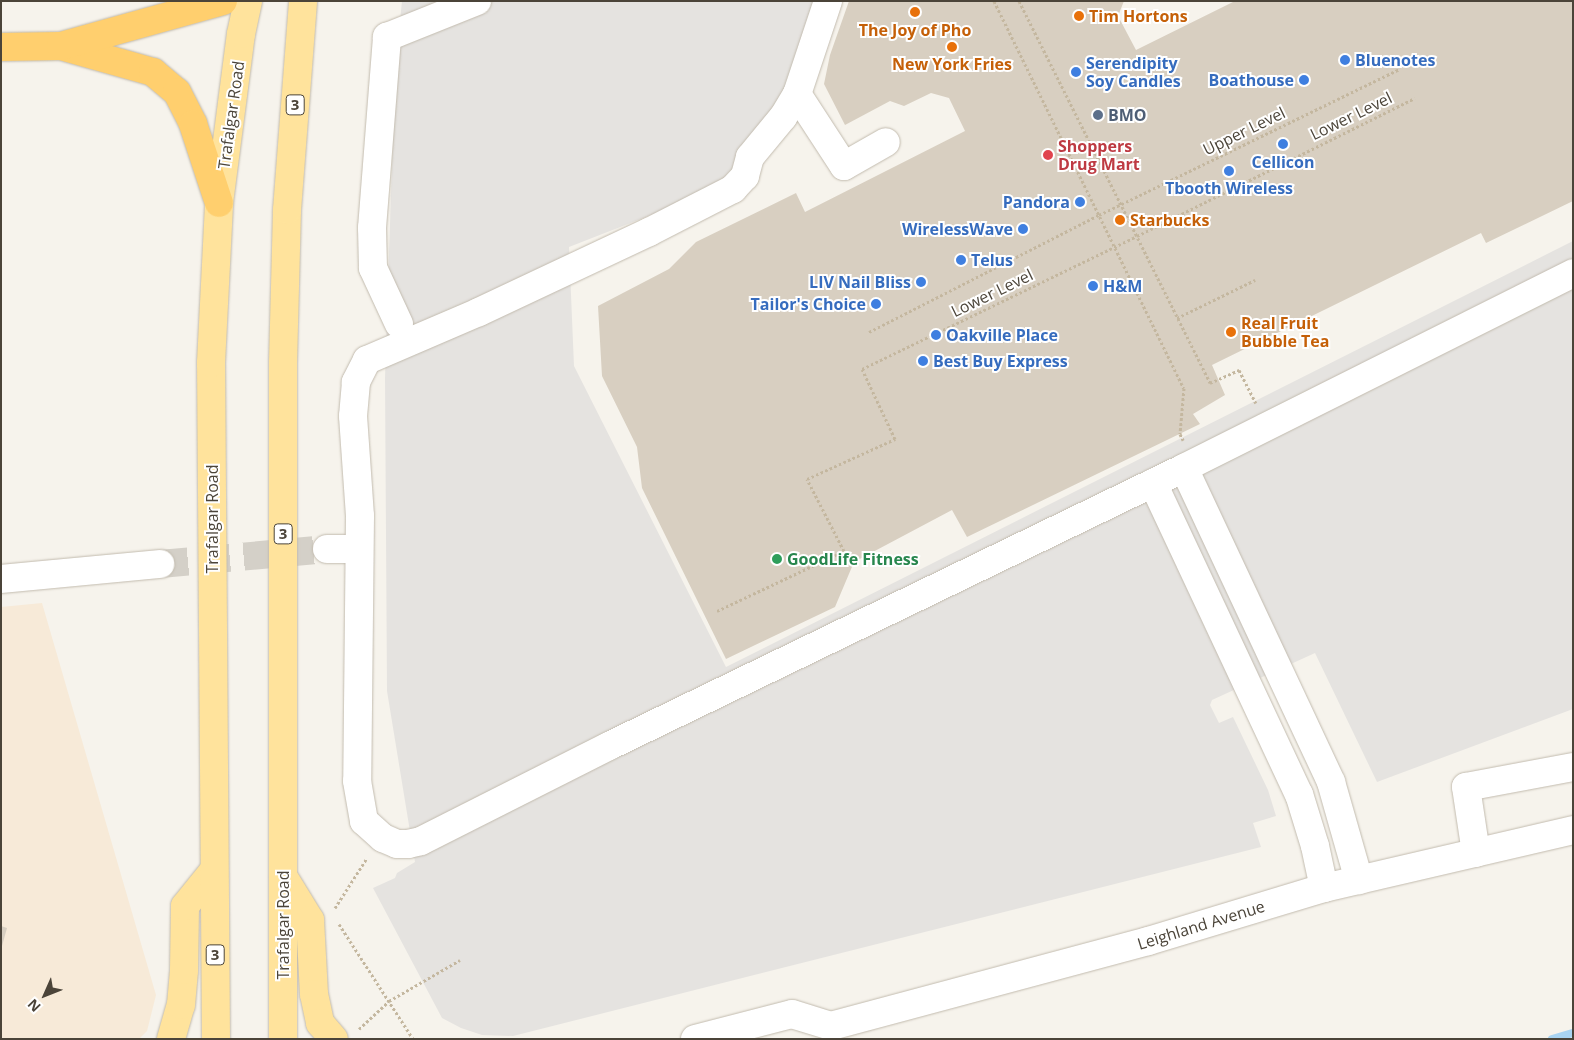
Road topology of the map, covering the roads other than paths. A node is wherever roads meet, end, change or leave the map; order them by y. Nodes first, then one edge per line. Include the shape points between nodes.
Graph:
1 (223, 1) edge
2 (248, 1) edge
3 (303, 1) edge
4 (477, 1) edge
5 (828, 1) edge
6 (60, 46) junction
7 (1, 47) edge
8 (797, 94) junction
9 (886, 142) dead end
10 (219, 204) junction
11 (1573, 274) edge
12 (399, 324) dead end
13 (1189, 465) junction
14 (1153, 483) junction
15 (358, 548) junction
16 (327, 550) tunnel mouth
17 (160, 564) tunnel mouth
18 (1, 579) edge
19 (1573, 766) edge
20 (1573, 830) edge
21 (1476, 853) junction
22 (214, 870) junction
23 (283, 875) junction
24 (1359, 880) junction
25 (1324, 888) junction
26 (827, 1032) edge
27 (346, 1034) edge
28 (171, 1039) edge
29 (216, 1039) edge
30 (283, 1039) edge
31 (696, 1039) edge

1 - 6 highway
2 - 10 main road, Trafalgar Road / 3
3 - 23 main road, Trafalgar Road / 3 via 287,210 283,363
4 - 12 street via 387,37 372,228 373,268
5 - 8 street
6 - 7 highway
6 - 10 highway via 154,72 177,92 193,124
8 - 9 street via 844,166
8 - 15 street via 783,117 750,157 745,176 733,189 487,308 367,360 356,382 353,416 360,516
10 - 22 main road, Trafalgar Road / 3 via 211,363
11 - 13 street
13 - 14 street
13 - 24 street via 1332,782
14 - 15 street via 609,746 421,841 408,844 397,844 383,838 364,822 357,781
14 - 25 street via 1299,794 1316,846
15 - 16 street
17 - 18 street
19 - 21 street via 1466,787
20 - 21 street, Leighland Avenue
21 - 24 street, Leighland Avenue
22 - 28 main road via 184,906 183,988
22 - 29 main road, Trafalgar Road / 3
23 - 27 main road via 310,920 314,994 320,1023
23 - 30 main road, Trafalgar Road / 3
24 - 25 street, Leighland Avenue
25 - 26 street, Leighland Avenue
26 - 31 street, Leighland Avenue via 792,1014

